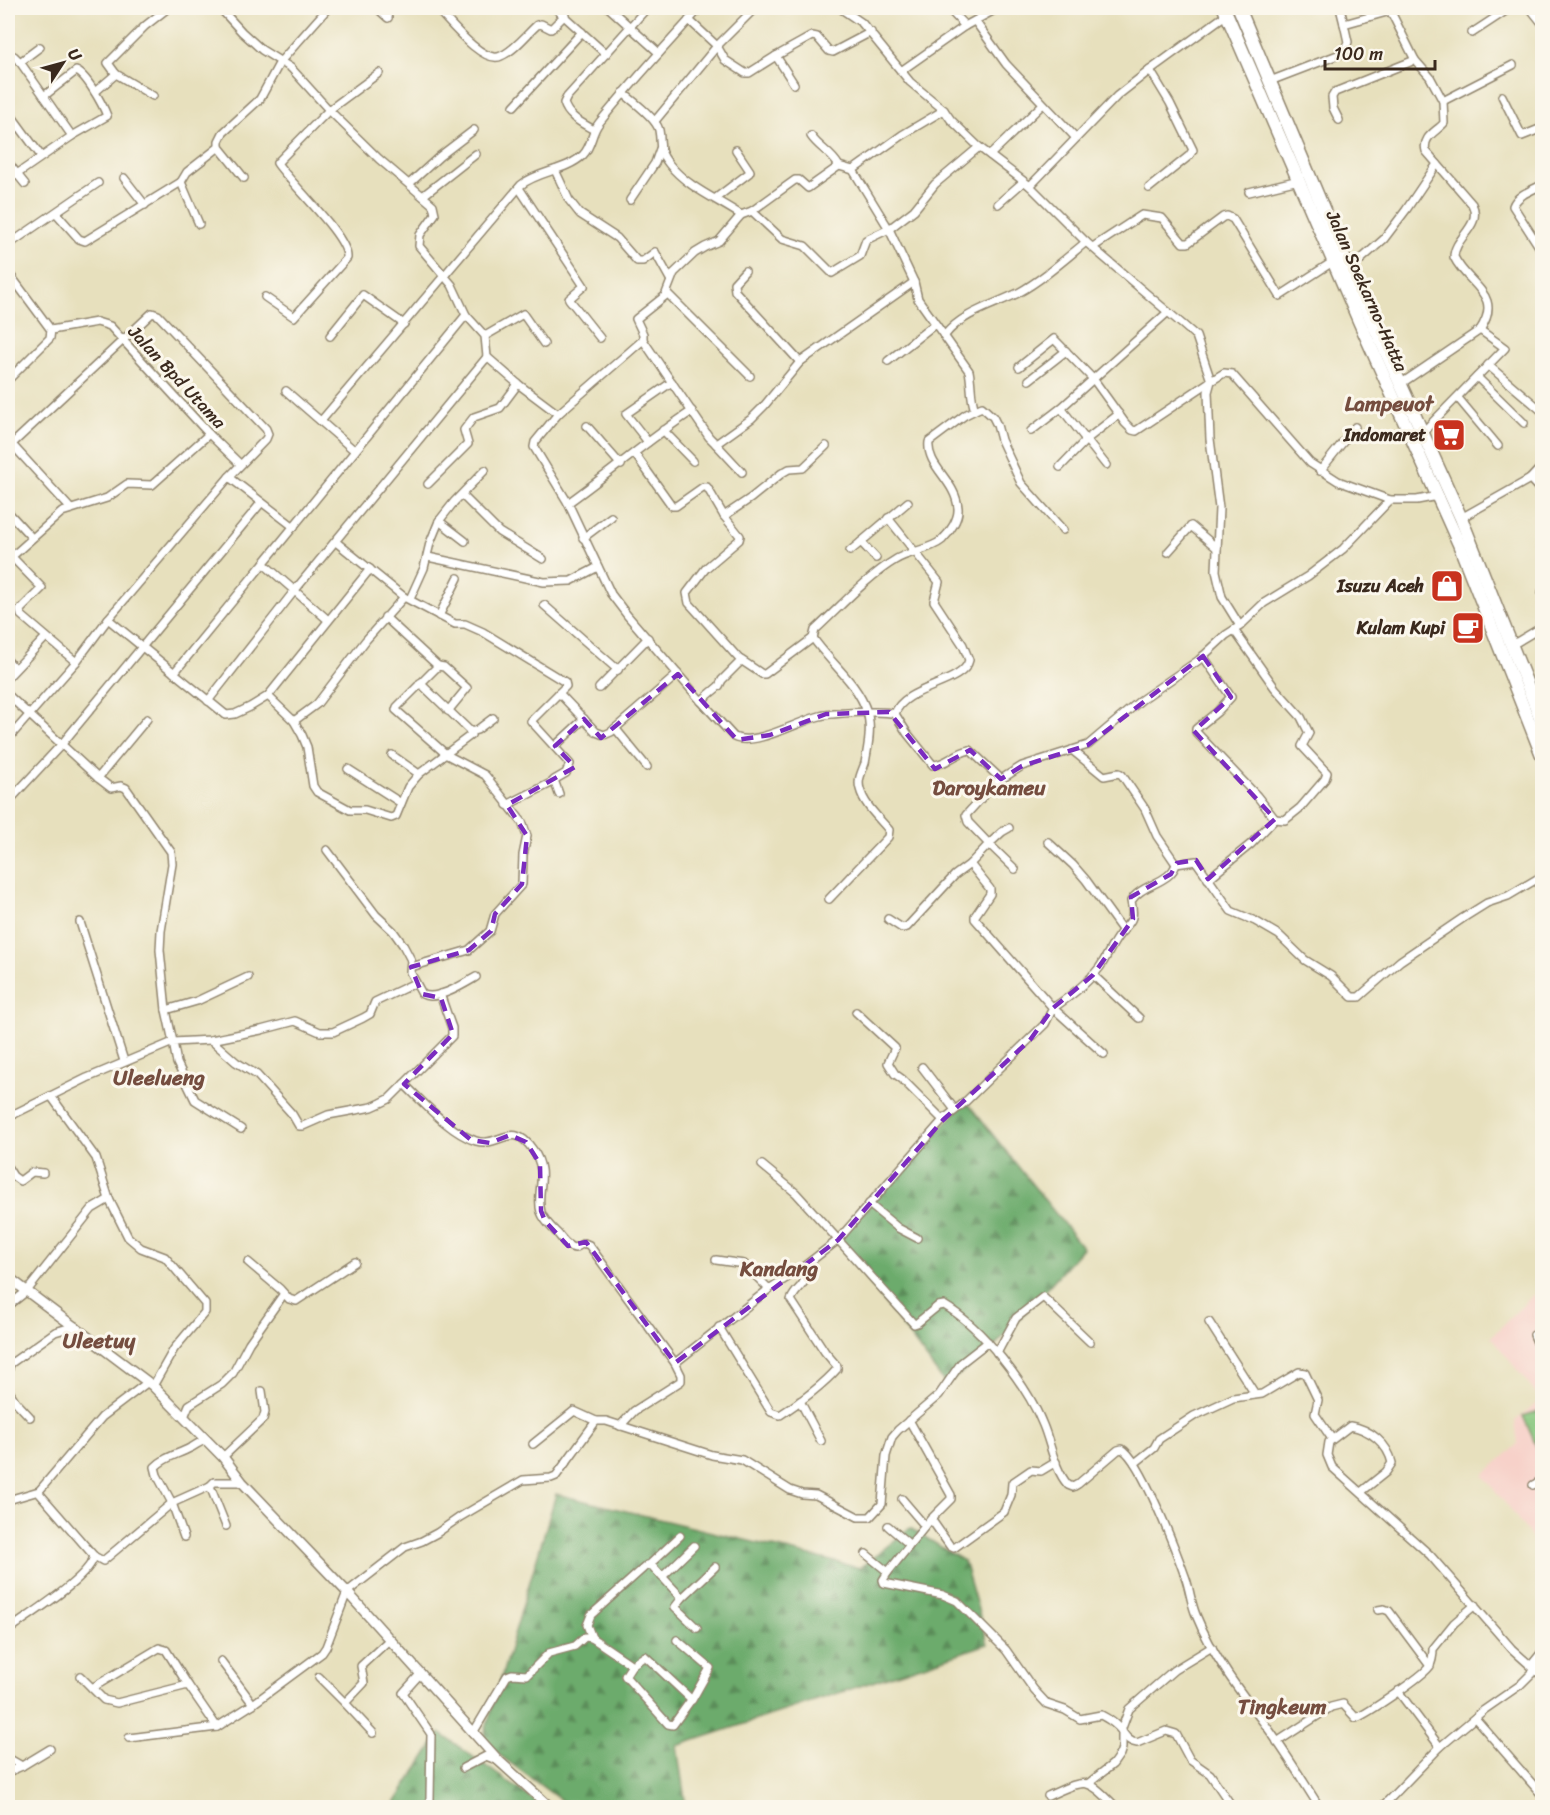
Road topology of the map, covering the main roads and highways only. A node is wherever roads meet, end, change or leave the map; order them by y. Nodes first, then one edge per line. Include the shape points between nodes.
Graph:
1 (1239, 8) edge
2 (1226, 11) edge
3 (1497, 623) junction
4 (1542, 722) edge
5 (1542, 756) edge

1 - 3 highway, Jalan Soekarno-Hatta via 1349,270 1461,518
2 - 3 highway, Jalan Soekarno-Hatta
3 - 4 highway, Jalan Soekarno-Hatta via 1512,645
3 - 5 highway, Jalan Soekarno-Hatta

